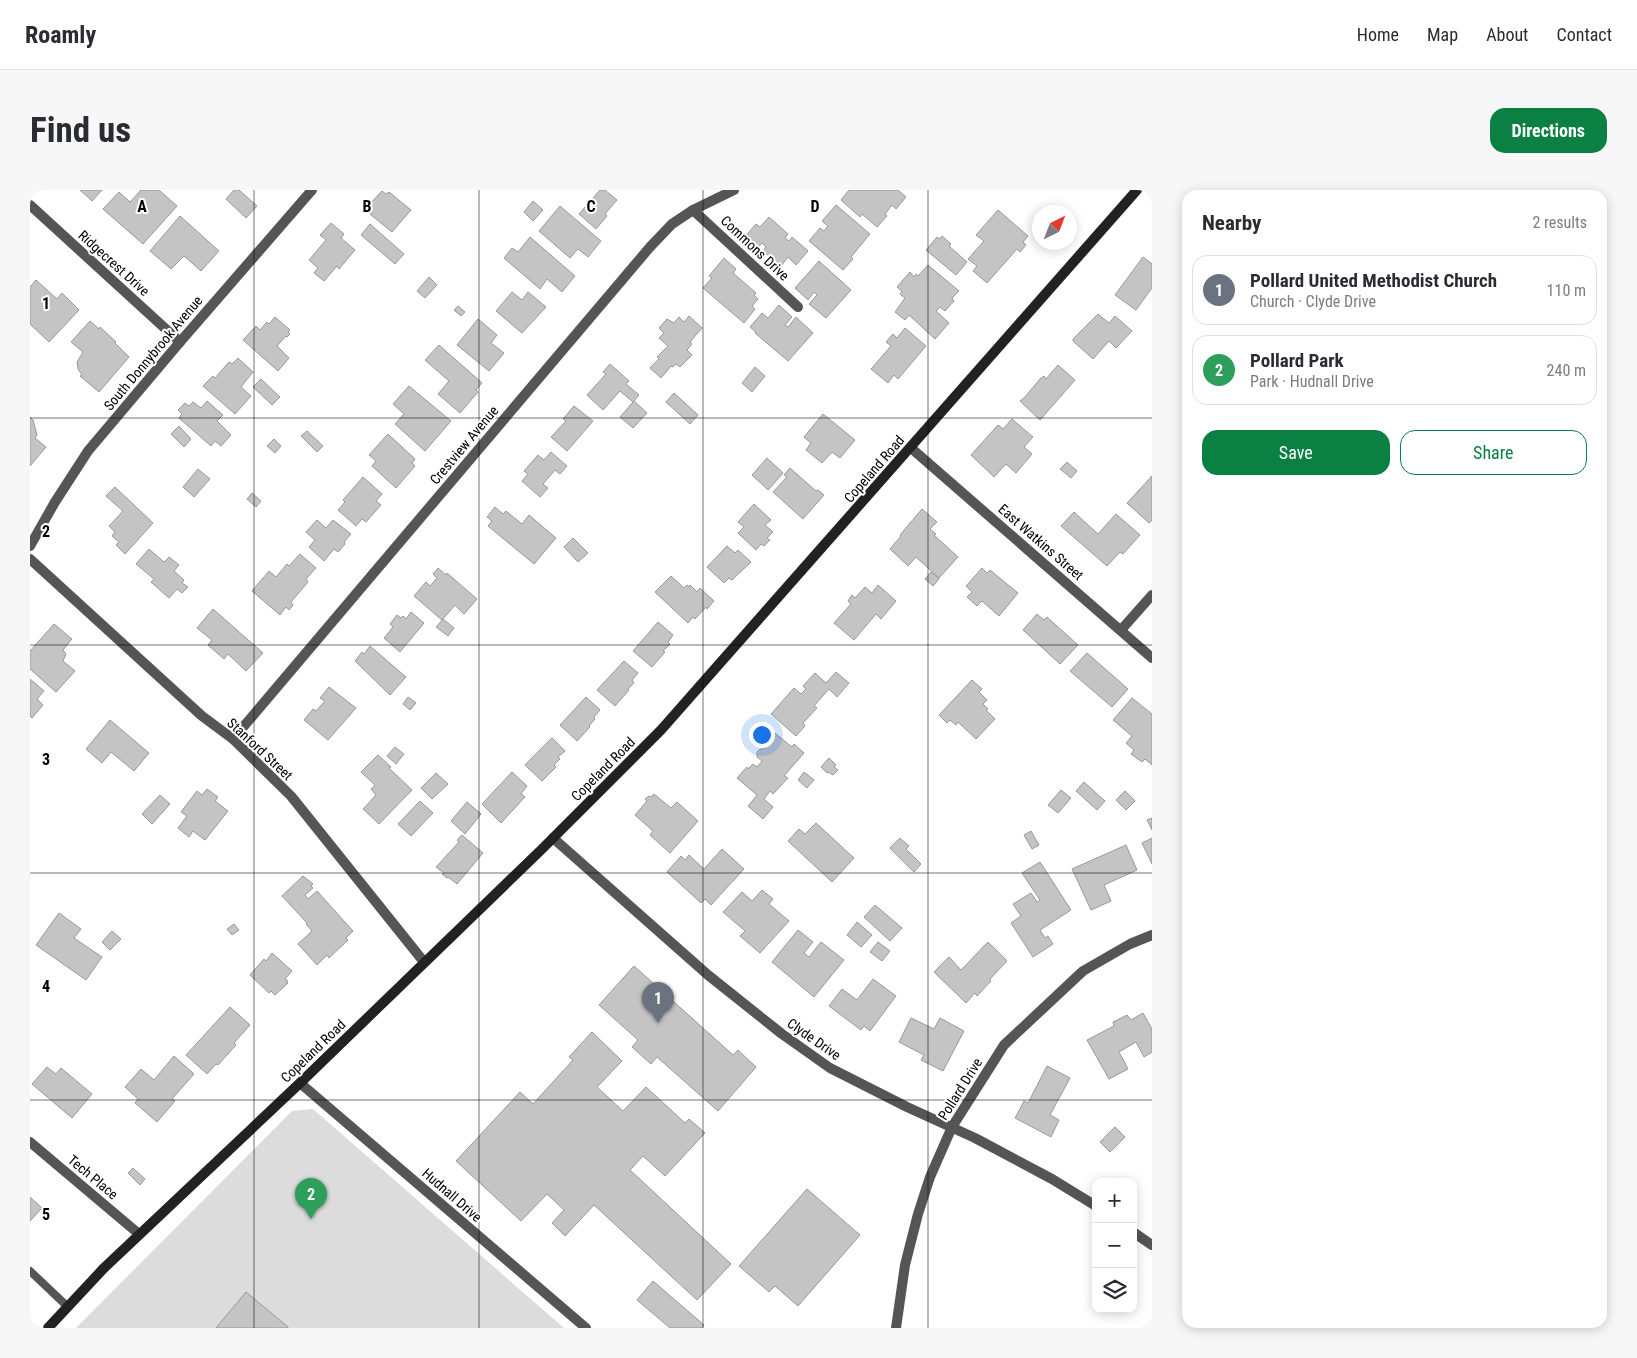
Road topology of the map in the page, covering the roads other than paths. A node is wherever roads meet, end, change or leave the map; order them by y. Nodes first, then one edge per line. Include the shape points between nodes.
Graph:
1 (312, 190) edge
2 (734, 190) edge
3 (1137, 190) edge
4 (30, 205) edge
5 (693, 210) junction
6 (798, 307) dead end
7 (180, 342) junction
8 (911, 448) junction
9 (30, 546) edge
10 (30, 559) edge
11 (1152, 595) edge
12 (1121, 630) junction
13 (1152, 658) edge
14 (233, 739) junction
15 (553, 838) junction
16 (1152, 935) edge
17 (424, 962) junction
18 (300, 1083) junction
19 (952, 1127) junction
20 (30, 1142) edge
21 (1092, 1203) edge
22 (139, 1234) junction
23 (1137, 1235) edge
24 (1152, 1245) edge
25 (30, 1272) edge
26 (68, 1306) junction
27 (48, 1328) edge
28 (586, 1328) edge
29 (896, 1328) edge

1 - 7 street, South Donnybrook Avenue
2 - 5 street, Crestview Avenue
3 - 8 street, Copeland Road
4 - 7 street, Ridgecrest Drive
5 - 6 street, Commons Drive
5 - 14 street, Crestview Avenue via 672,224 650,247
7 - 9 street, South Donnybrook Avenue via 88,451
8 - 12 street, East Watkins Street
8 - 15 street, Copeland Road via 661,730
10 - 14 street, Stanford Street via 202,716
11 - 12 street
12 - 13 street, East Watkins Street
14 - 17 street, Stanford Street via 291,796
15 - 17 street, Copeland Road
15 - 19 street, Clyde Drive via 708,975 782,1034 830,1068
16 - 19 street, Pollard Drive via 1084,971 1004,1045
17 - 18 street, Copeland Road
18 - 22 street, Copeland Road
18 - 28 street, Hudnall Drive
19 - 21 street, Clyde Drive via 1052,1178
19 - 29 street, Pollard Drive via 918,1214 905,1265
20 - 22 street, Tech Place
22 - 26 street, Copeland Road
23 - 24 street
25 - 26 lane
26 - 27 street, Copeland Road

